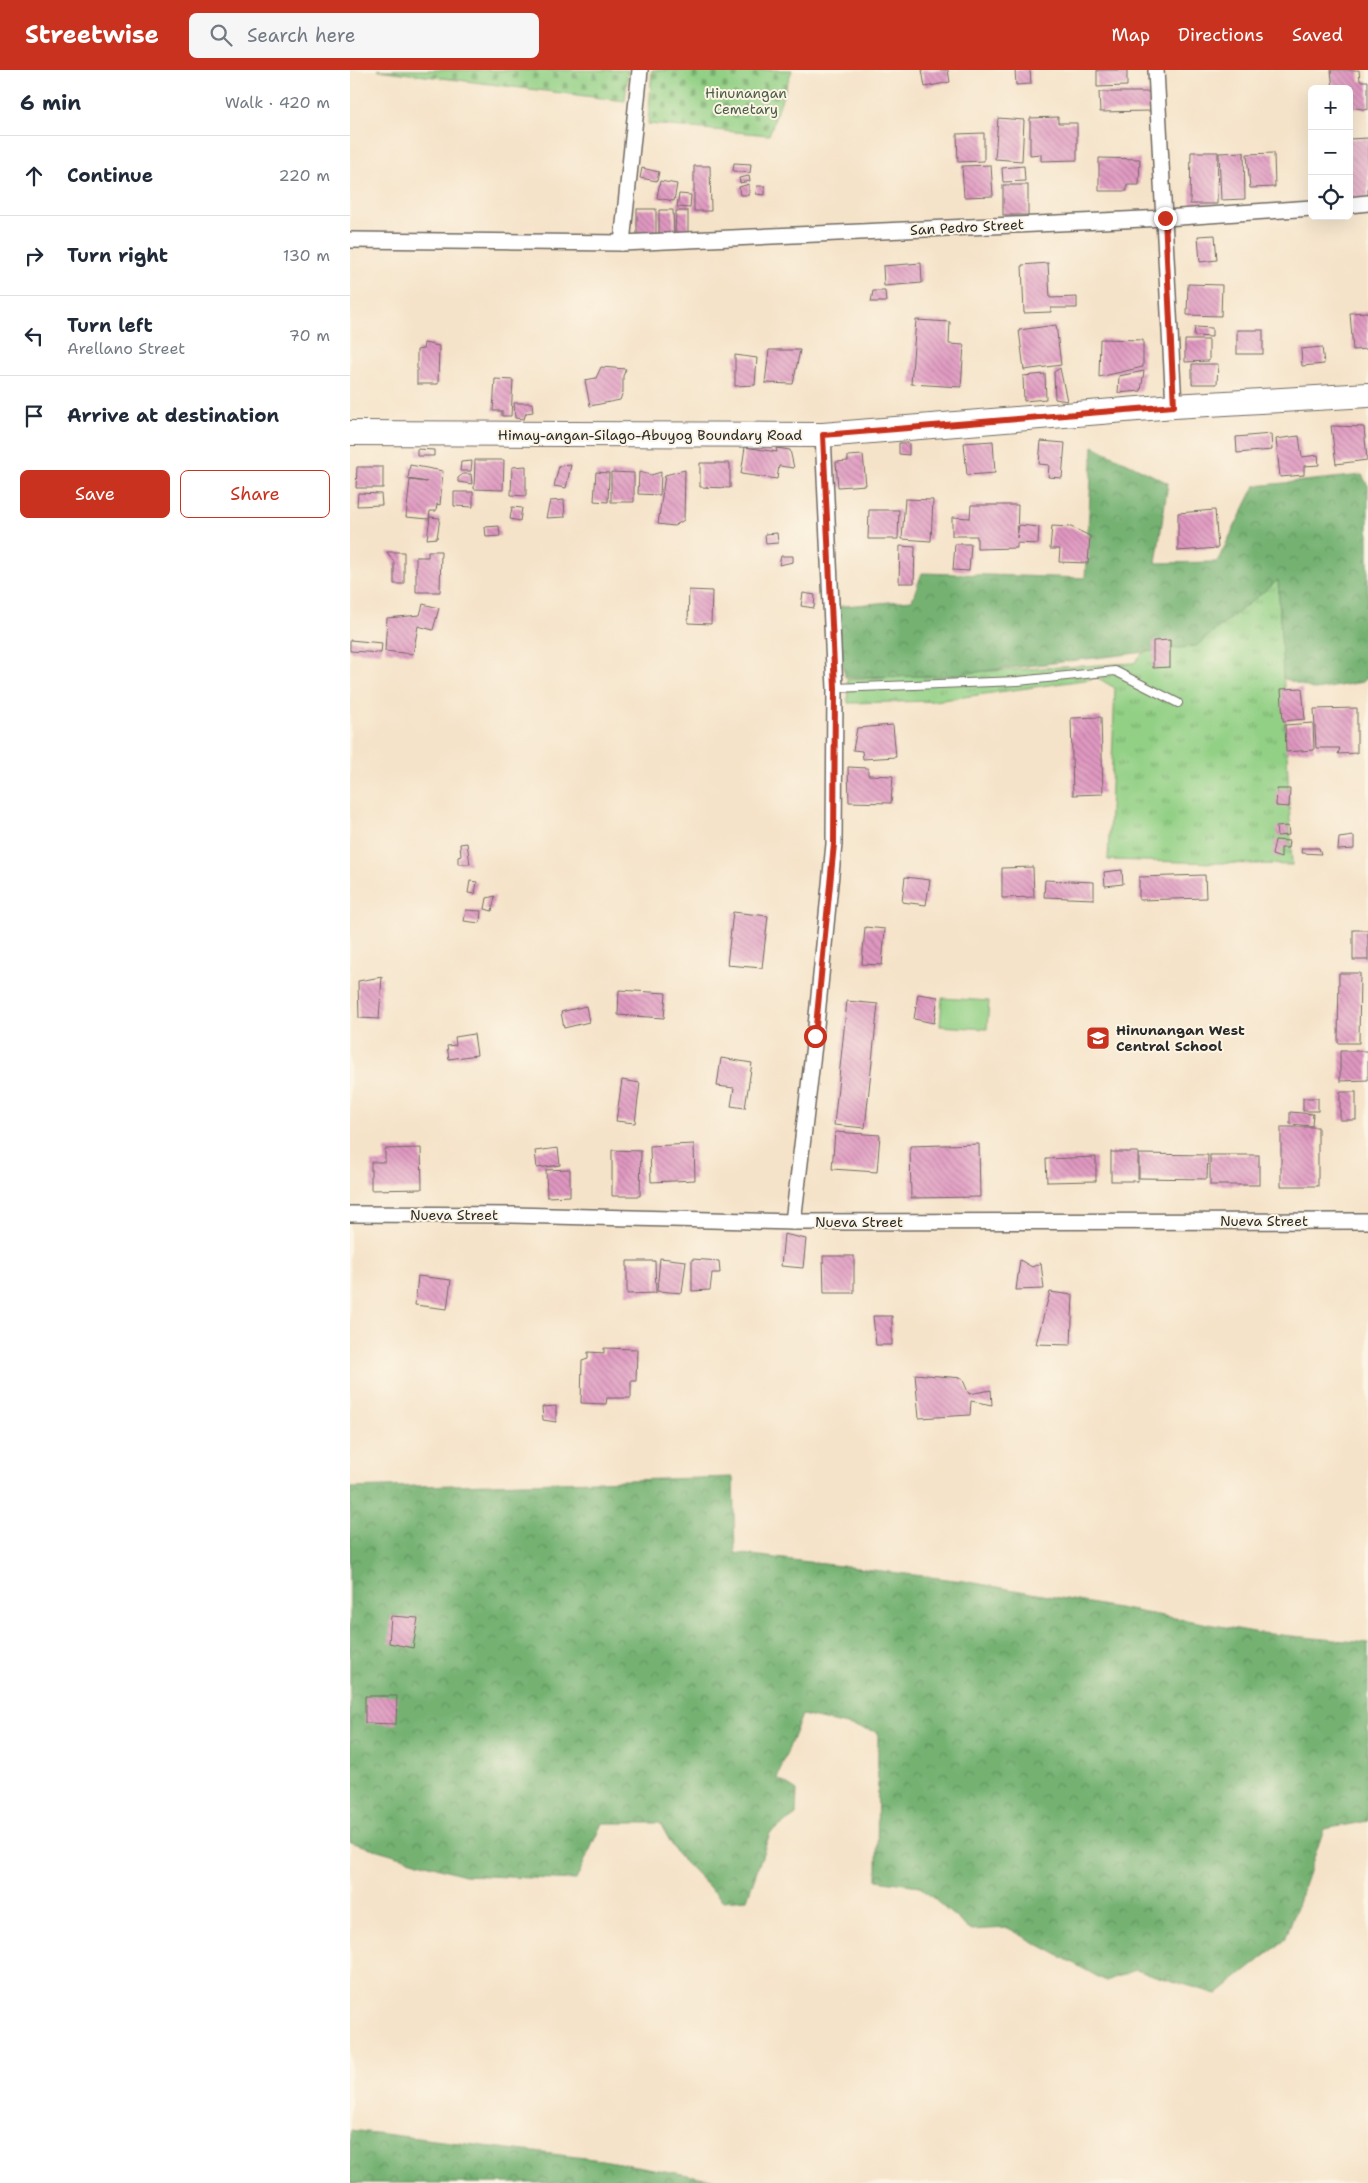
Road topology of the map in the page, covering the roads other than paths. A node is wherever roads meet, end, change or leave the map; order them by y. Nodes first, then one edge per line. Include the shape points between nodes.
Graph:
1 (640, 70) edge
2 (1156, 70) edge
3 (1368, 203) edge
4 (1353, 205) edge
5 (1308, 208) edge
6 (1165, 218) junction
7 (350, 240) edge
8 (622, 243) junction
9 (1368, 395) edge
10 (1174, 406) junction
11 (350, 434) edge
12 (823, 435) junction
13 (835, 688) junction
14 (1178, 704) dead end
15 (350, 1214) edge
16 (1368, 1221) edge
17 (793, 1222) junction

1 - 8 street
2 - 6 street
3 - 4 street
5 - 6 street, San Pedro Street
6 - 8 street, San Pedro Street
6 - 10 street
7 - 8 street, San Pedro Street
9 - 10 main road, Himay-angan-Silago-Abuyog Boundary Road
10 - 12 main road, Himay-angan-Silago-Abuyog Boundary Road
11 - 12 main road, Himay-angan-Silago-Abuyog Boundary Road
12 - 13 street
13 - 14 lane via 1018,681 1115,671
13 - 17 street via 834,844
15 - 17 street, Nueva Street
16 - 17 street, Nueva Street

